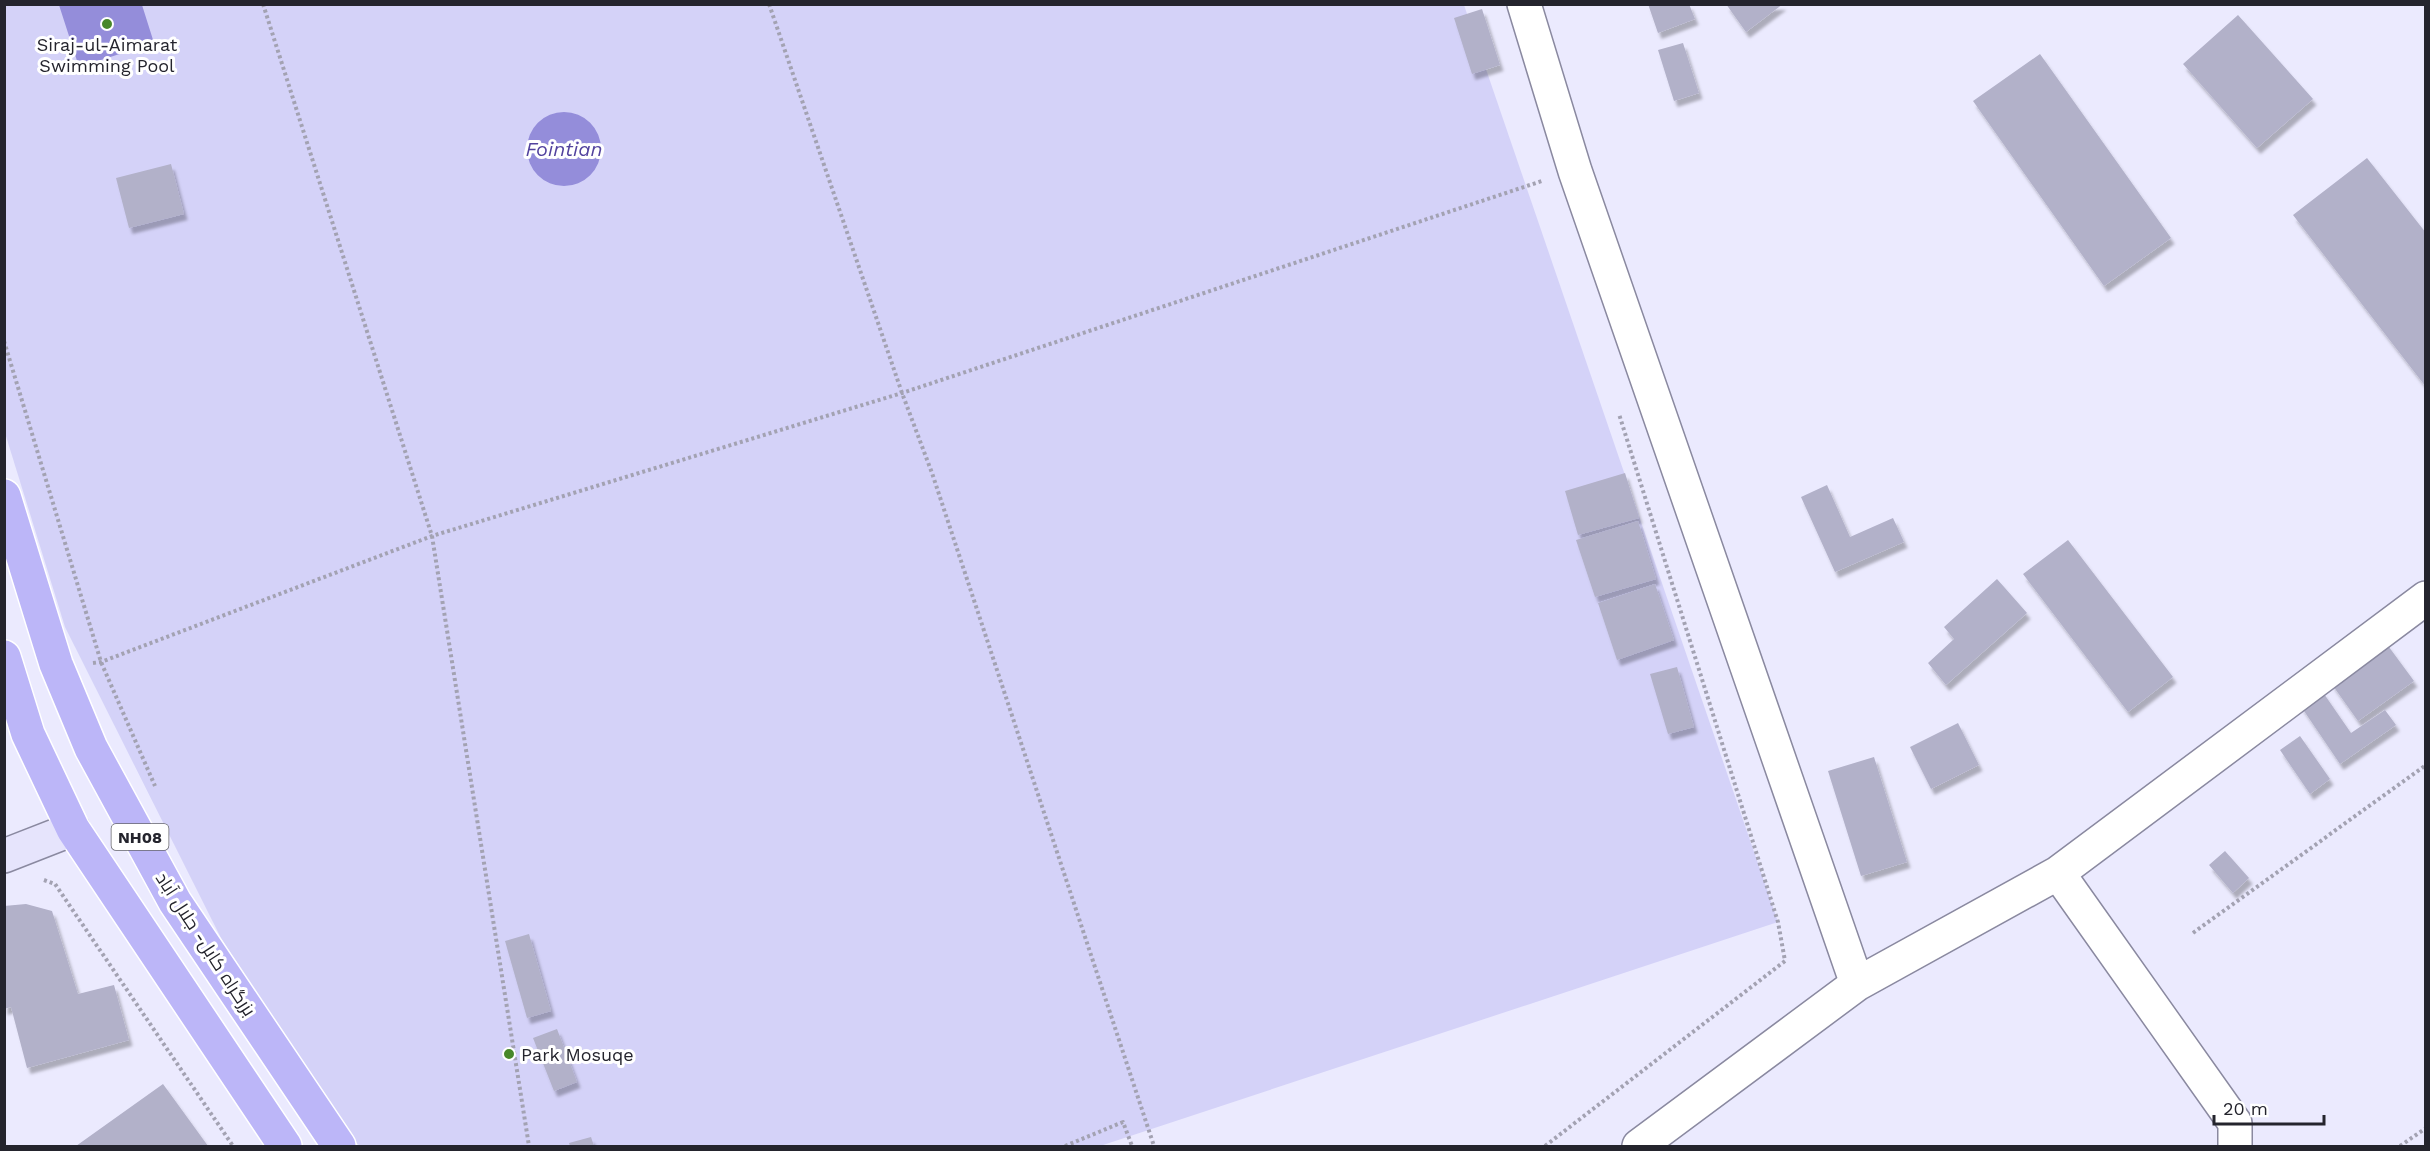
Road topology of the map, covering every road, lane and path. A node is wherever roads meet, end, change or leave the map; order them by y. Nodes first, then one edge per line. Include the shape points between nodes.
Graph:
1 (262, 4) edge
2 (769, 4) edge
3 (1524, 4) edge
4 (1575, 171) junction
5 (4, 341) edge
6 (902, 393) junction
7 (1617, 407) dead end
8 (4, 496) edge
9 (432, 536) junction
10 (2426, 598) edge
11 (4, 657) edge
12 (101, 662) junction
13 (56, 664) junction
14 (2426, 765) edge
15 (157, 789) dead end
16 (73, 829) junction
17 (4, 856) edge
18 (2058, 873) junction
19 (35, 876) dead end
20 (2193, 933) dead end
21 (1857, 984) junction
22 (2426, 1128) edge
23 (234, 1146) edge
24 (285, 1146) edge
25 (339, 1146) edge
26 (529, 1146) edge
27 (1065, 1146) edge
28 (1132, 1146) edge
29 (1154, 1146) edge
30 (1545, 1146) edge
31 (1639, 1146) edge
32 (2235, 1146) edge
33 (2400, 1146) edge

1 - 9 path
2 - 6 path
3 - 4 street
4 - 6 path
4 - 21 street
5 - 12 path
6 - 9 path
6 - 29 path via 936,484
7 - 30 path via 1778,922 1785,961
8 - 13 highway, بزرگراه کابل- جلال آباد / NH08
9 - 12 path
9 - 26 path
10 - 18 street
11 - 16 highway, NH08 via 28,734
12 - 13 path
12 - 15 path
13 - 25 highway, بزرگراه کابل- جلال آباد / NH08 via 91,748 175,902
14 - 20 path
16 - 17 main road
16 - 24 highway, NH08
18 - 21 street
18 - 32 street via 2235,1124
19 - 23 path via 55,884
21 - 31 street
22 - 33 path
27 - 28 path via 1123,1122

